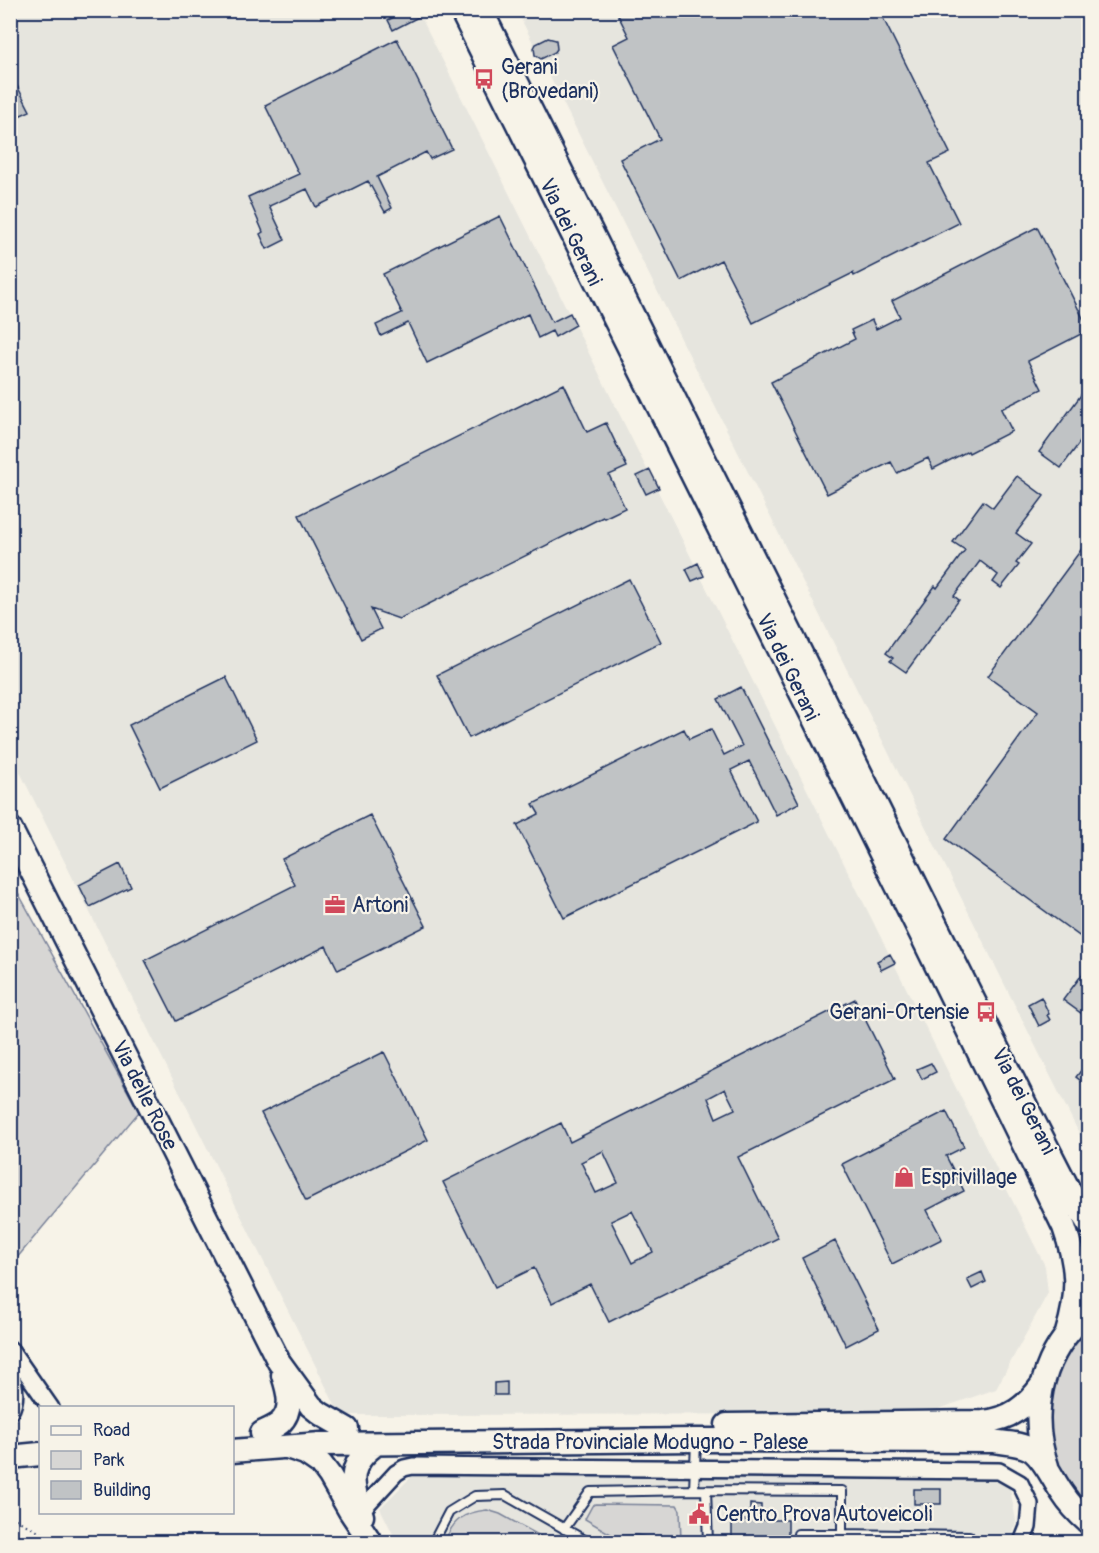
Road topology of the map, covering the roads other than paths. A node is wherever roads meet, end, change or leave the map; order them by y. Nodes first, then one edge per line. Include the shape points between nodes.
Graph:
1 (461, 10) edge
2 (481, 10) edge
3 (10, 828) edge
4 (1088, 1223) edge
5 (1089, 1312) edge
6 (1067, 1333) junction
7 (10, 1349) edge
8 (279, 1362) junction
9 (10, 1370) edge
10 (1042, 1385) junction
11 (50, 1406) edge
12 (10, 1412) edge
13 (347, 1429) junction
14 (262, 1433) junction
15 (234, 1435) edge
16 (696, 1440) junction
17 (376, 1444) junction
18 (286, 1447) junction
19 (234, 1451) edge
20 (39, 1454) edge
21 (10, 1457) edge
22 (39, 1468) edge
23 (695, 1468) junction
24 (10, 1471) edge
25 (1053, 1478) junction
26 (694, 1490) junction
27 (706, 1490) junction
28 (360, 1512) junction
29 (1089, 1522) edge
30 (564, 1529) junction
31 (842, 1534) junction
32 (371, 1542) edge
33 (435, 1542) edge
34 (588, 1542) edge
35 (708, 1542) edge
36 (798, 1542) edge
37 (963, 1542) edge
38 (1022, 1542) edge

1 - 6 street, Via dei Gerani via 1064,1227 1076,1283
2 - 4 street, Via dei Gerani via 1024,1102
3 - 8 street, Via delle Rose
5 - 6 street, Strada Provinciale Modugno - Palese
6 - 10 street, Strada Provinciale Modugno - Palese
7 - 11 street
8 - 13 street via 311,1406
8 - 14 street via 289,1398 287,1414
9 - 12 street via 15,1385
10 - 13 street, Strada Provinciale Modugno - Palese via 1031,1400 1009,1415 983,1422
10 - 25 street, Strada Provinciale Modugno - Palese via 1039,1433
13 - 14 street, Strada Provinciale Modugno - Palese
14 - 15 street, Strada Provinciale Modugno - Palese
16 - 17 street, Strada Provinciale Modugno - Palese
16 - 23 lane
16 - 25 street, Strada Provinciale Modugno - Palese via 992,1441 1026,1447
17 - 18 street, Strada Provinciale Modugno - Palese
17 - 28 street via 356,1463 353,1479
18 - 19 street, Strada Provinciale Modugno - Palese
18 - 32 street via 321,1464
20 - 21 street
22 - 24 street
23 - 26 lane
23 - 28 street via 413,1466 396,1473
23 - 38 street via 999,1471 1020,1483 1030,1504
25 - 29 street, Strada Provinciale Modugno - Palese via 1062,1494
26 - 27 lane
26 - 30 lane via 590,1492
27 - 31 lane via 842,1491
27 - 35 lane
28 - 32 street
30 - 33 lane via 506,1496 475,1496 449,1512
30 - 34 lane
31 - 36 lane via 798,1534
31 - 37 lane via 969,1536

